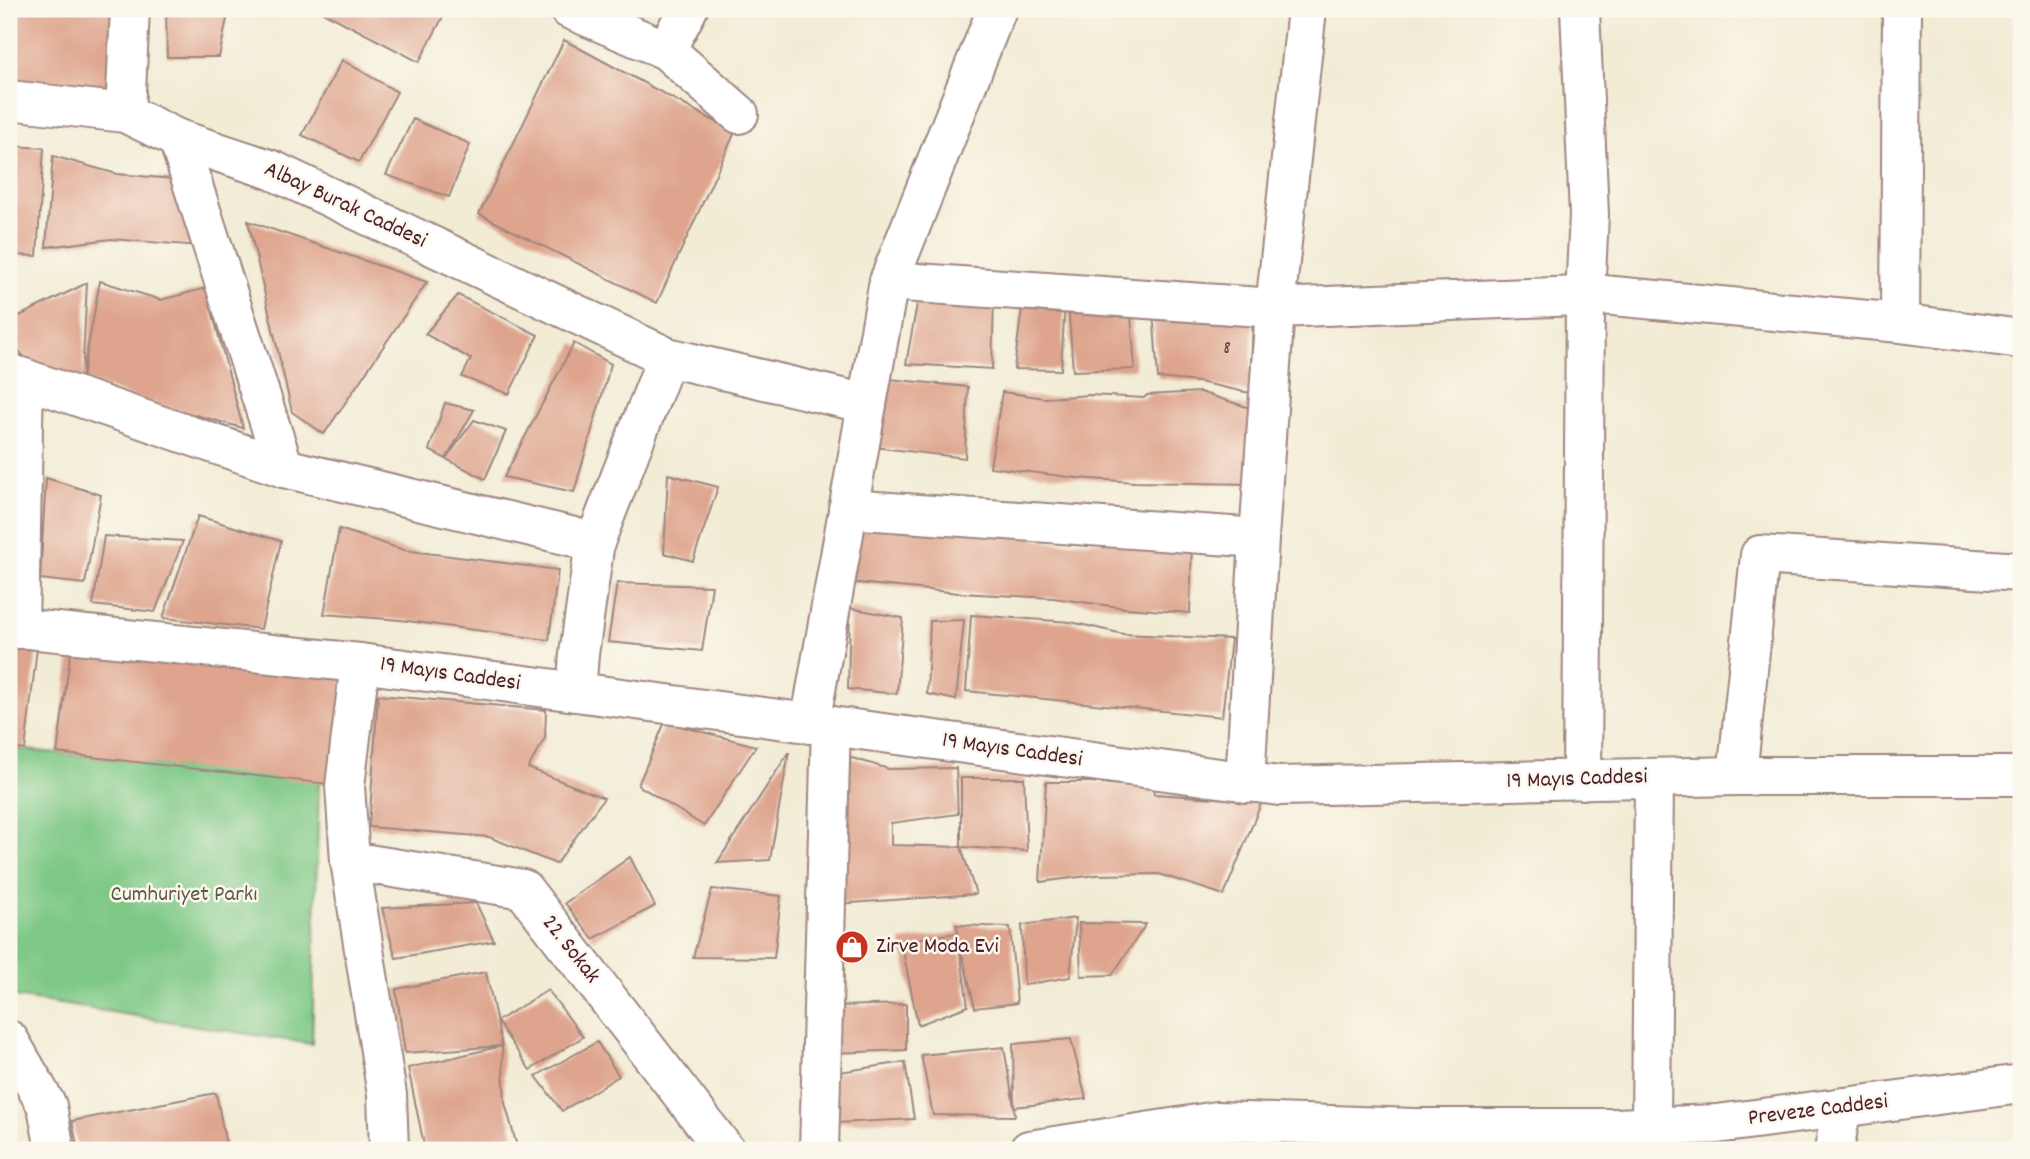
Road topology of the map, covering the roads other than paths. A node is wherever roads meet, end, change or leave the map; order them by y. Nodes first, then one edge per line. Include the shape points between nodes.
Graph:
1 (130, 9) edge
2 (569, 9) edge
3 (688, 9) edge
4 (997, 9) edge
5 (1307, 9) edge
6 (1580, 9) edge
7 (1902, 9) edge
8 (666, 50) junction
9 (9, 100) edge
10 (125, 113) junction
11 (739, 114) dead end
12 (178, 139) junction
13 (889, 281) junction
14 (1585, 296) junction
15 (1275, 308) junction
16 (1900, 323) junction
17 (2021, 338) edge
18 (667, 356) junction
19 (16, 376) edge
20 (867, 404) junction
21 (284, 468) junction
22 (848, 509) junction
23 (1259, 538) junction
24 (595, 542) junction
25 (2021, 572) edge
26 (14, 628) edge
27 (360, 663) junction
28 (576, 692) junction
29 (821, 725) junction
30 (1737, 776) junction
31 (2021, 776) edge
32 (1654, 778) junction
33 (1582, 780) junction
34 (1245, 783) junction
35 (350, 861) junction
36 (9, 1040) edge
37 (2021, 1084) edge
38 (1842, 1107) junction
39 (1651, 1126) junction
40 (1315, 1137) edge
41 (1493, 1139) edge
42 (55, 1150) edge
43 (389, 1150) edge
44 (724, 1150) edge
45 (819, 1150) edge
46 (1029, 1150) edge
47 (1834, 1150) edge

1 - 10 street
2 - 8 street
3 - 8 street
4 - 13 street
5 - 15 street
6 - 14 street via 1589,215
7 - 16 street
8 - 11 street
9 - 10 street, Albay Burak Caddesi
10 - 12 street, Albay Burak Caddesi
12 - 18 street, Albay Burak Caddesi via 271,170
12 - 21 street
13 - 15 street
13 - 20 street
14 - 15 street
14 - 16 street
14 - 33 street
15 - 23 street
16 - 17 street
18 - 20 street, Albay Burak Caddesi
18 - 24 street
19 - 21 street
19 - 26 street
20 - 22 street
21 - 24 street
22 - 23 street
22 - 29 street
23 - 34 street
24 - 28 street
25 - 30 street via 1760,555
26 - 27 street, 19 Mayıs Caddesi
27 - 28 street, 19 Mayıs Caddesi
27 - 35 street via 345,786
28 - 29 street, 19 Mayıs Caddesi
29 - 34 street, 19 Mayıs Caddesi
29 - 45 street
30 - 31 street, 19 Mayıs Caddesi
30 - 32 street, 19 Mayıs Caddesi
32 - 33 street, 19 Mayıs Caddesi
32 - 39 street
33 - 34 street, 19 Mayıs Caddesi
35 - 43 street via 387,1095
35 - 44 street, 22. Sokak via 523,889
36 - 42 street via 47,1105
37 - 38 street, Preveze Caddesi
38 - 39 street, Preveze Caddesi via 1717,1124
38 - 47 street
39 - 41 street, Preveze Caddesi
40 - 41 street, Preveze Caddesi
40 - 46 street, Preveze Caddesi via 1217,1121

